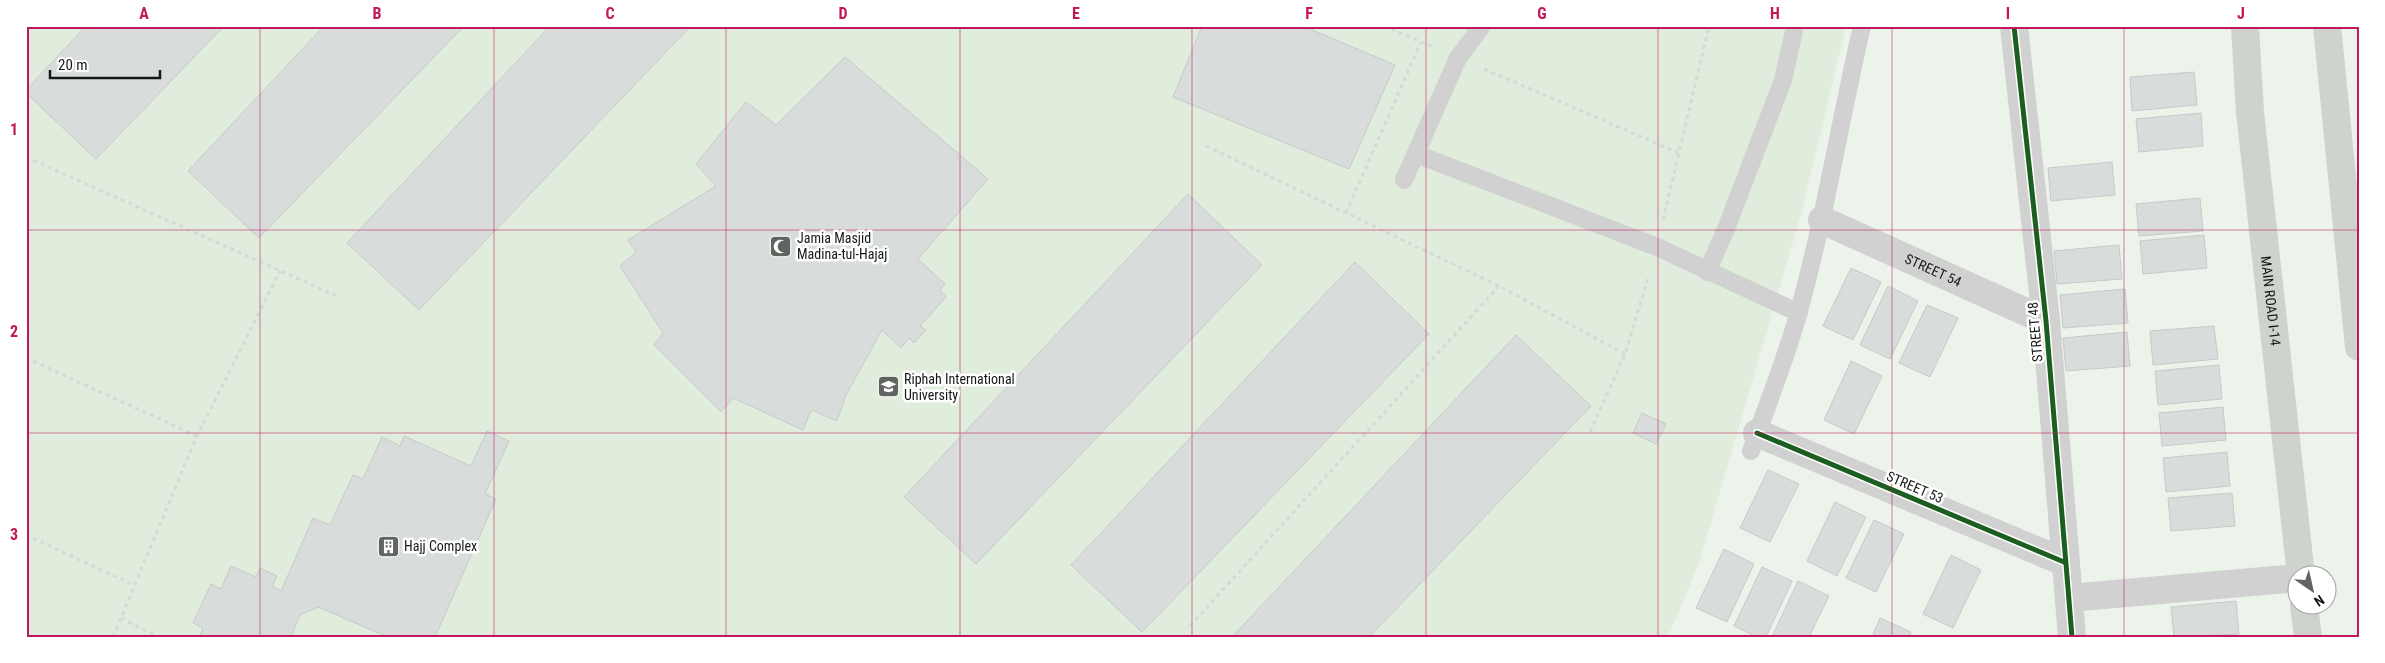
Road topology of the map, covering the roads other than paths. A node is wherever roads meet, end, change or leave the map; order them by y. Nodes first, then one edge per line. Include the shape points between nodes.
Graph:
1 (1482, 26) edge
2 (1795, 26) edge
3 (1862, 26) edge
4 (2014, 26) edge
5 (2244, 26) edge
6 (2326, 26) edge
7 (1416, 154) junction
8 (1404, 180) dead end
9 (2350, 182) edge
10 (1822, 220) junction
11 (1707, 272) junction
12 (1799, 313) junction
13 (2046, 321) junction
14 (2359, 347) edge
15 (1754, 442) joint
16 (2064, 562) junction
17 (2300, 566) edge
18 (2288, 579) edge
19 (2069, 598) junction
20 (2305, 616) edge
21 (2072, 637) edge
22 (2308, 637) edge

1 - 7 lane via 1458,58
2 - 11 lane via 1783,80
3 - 10 lane
4 - 13 street, STREET 48
5 - 17 main road, MAIN ROAD I-14 via 2251,122
6 - 9 main road
7 - 8 lane
7 - 11 lane via 1657,247
9 - 14 main road
10 - 12 lane
10 - 13 street, STREET 54
11 - 12 lane
12 - 15 lane
13 - 16 street, STREET 48
15 - 16 street, STREET 53
16 - 19 street, STREET 48
18 - 19 street
19 - 21 street, STREET 48
20 - 22 main road

